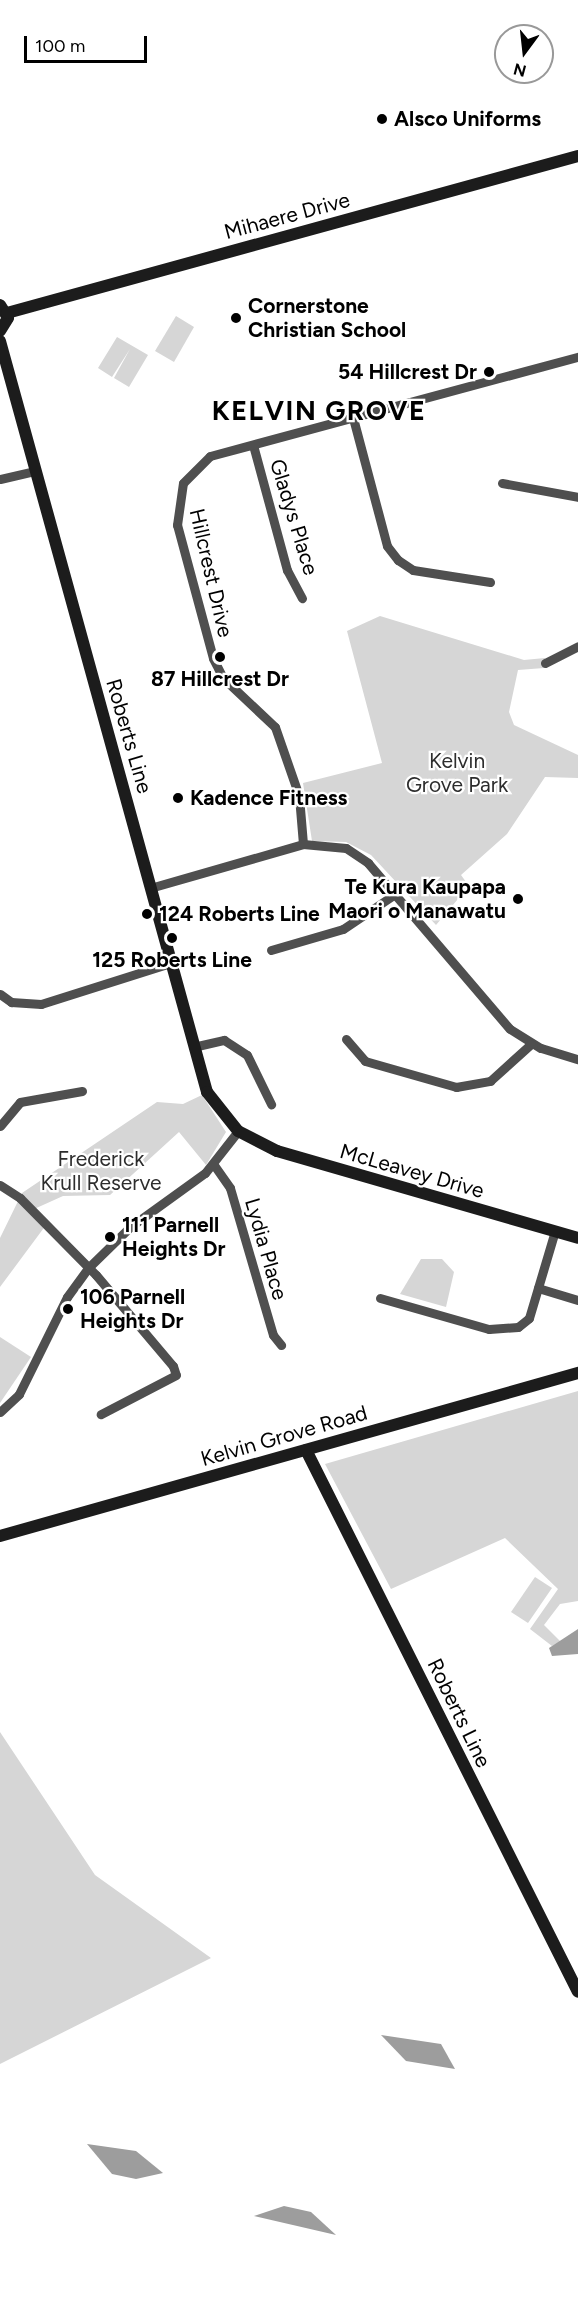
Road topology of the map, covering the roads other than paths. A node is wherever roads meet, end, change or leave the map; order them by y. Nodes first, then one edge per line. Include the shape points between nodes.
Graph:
1 (578, 156) edge
2 (4, 309) edge
3 (0, 331) edge
4 (0, 341) edge
5 (578, 357) edge
6 (353, 418) junction
7 (253, 445) junction
8 (34, 471) junction
9 (0, 479) edge
10 (502, 483) dead end
11 (578, 497) edge
12 (490, 582) dead end
13 (302, 598) dead end
14 (578, 646) edge
15 (545, 663) dead end
16 (303, 844) junction
17 (150, 888) junction
18 (395, 894) junction
19 (271, 950) dead end
20 (170, 963) junction
21 (0, 994) edge
22 (346, 1039) dead end
23 (531, 1044) junction
24 (192, 1047) junction
25 (578, 1059) edge
26 (82, 1091) dead end
27 (271, 1104) dead end
28 (0, 1126) edge
29 (238, 1131) junction
30 (214, 1165) junction
31 (0, 1185) edge
32 (555, 1231) junction
33 (578, 1238) edge
34 (88, 1268) junction
35 (538, 1288) junction
36 (380, 1298) dead end
37 (578, 1300) edge
38 (281, 1345) dead end
39 (578, 1373) edge
40 (0, 1412) edge
41 (101, 1414) dead end
42 (306, 1450) junction
43 (0, 1536) edge
44 (578, 1992) edge

1 - 2 main road, Mihaere Drive
2 - 3 main road
4 - 8 main road, Roberts Line
5 - 6 street, Hillcrest Drive
6 - 7 street, Hillcrest Drive
6 - 12 street via 387,546 398,560 413,570
7 - 13 street, Gladys Place via 287,570
7 - 16 street, Hillcrest Drive via 199,463 183,483 176,516 217,668 268,716 280,739 299,796
8 - 9 street
8 - 17 main road, Roberts Line
10 - 11 street
14 - 15 street
16 - 17 street
16 - 18 street via 335,845 359,855
17 - 20 main road, Roberts Line
18 - 19 street via 344,929
18 - 23 street via 496,1016
20 - 21 street via 41,1004 11,1002
20 - 24 main road, Roberts Line
22 - 23 street via 365,1060 456,1087 490,1082
23 - 25 street
24 - 27 street via 224,1040 247,1055
24 - 29 main road, Roberts Line via 207,1092
26 - 28 street via 20,1102
29 - 30 street
29 - 32 main road, McLeavey Drive via 316,1164
30 - 34 street via 130,1227
30 - 38 street, Lydia Place via 230,1188 273,1335
31 - 34 street via 20,1198
32 - 33 main road, McLeavey Drive
32 - 35 street
34 - 40 street via 67,1297 19,1394
34 - 41 street via 176,1375
35 - 36 street via 529,1318 502,1332
35 - 37 street
39 - 42 main road, Kelvin Grove Road
42 - 43 main road, Kelvin Grove Road
42 - 44 main road, Roberts Line

